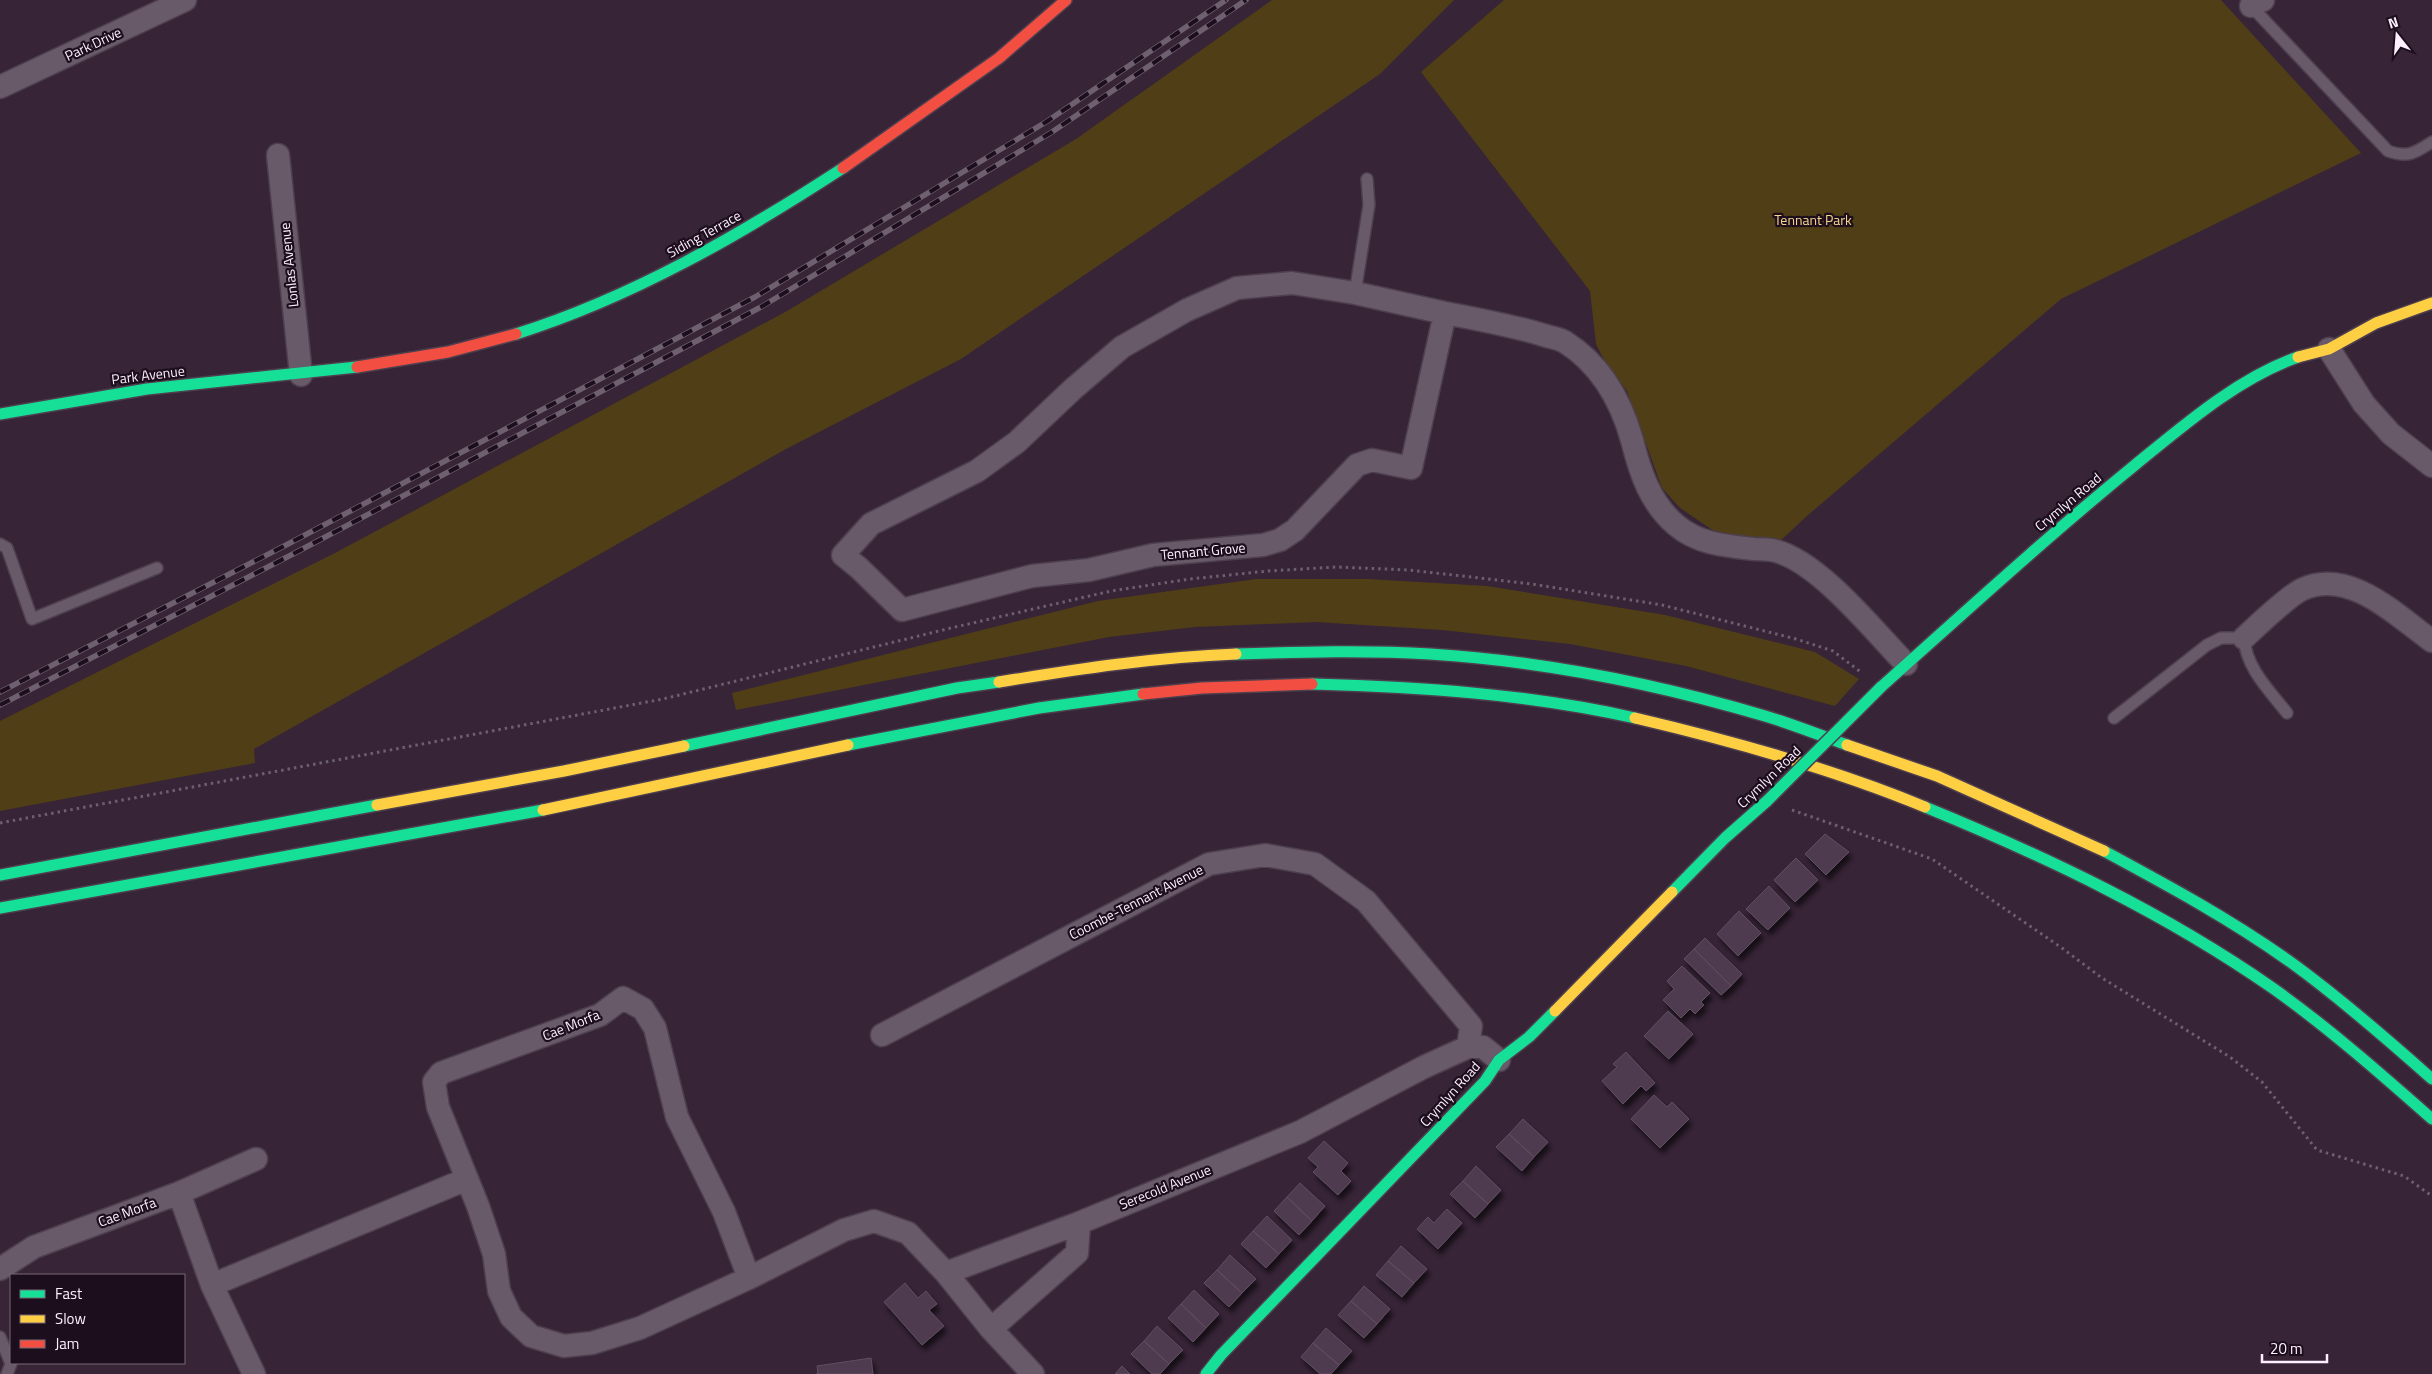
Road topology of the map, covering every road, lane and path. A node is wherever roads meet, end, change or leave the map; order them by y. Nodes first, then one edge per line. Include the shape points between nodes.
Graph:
1 (185, 0) edge
2 (1066, 0) edge
3 (2257, 3) edge
4 (0, 87) edge
5 (2432, 142) edge
6 (278, 154) dead end
7 (1366, 179) dead end
8 (1355, 293) junction
9 (2432, 303) edge
10 (1445, 313) junction
11 (2329, 349) junction
12 (301, 375) junction
13 (0, 414) edge
14 (2432, 466) edge
15 (0, 544) edge
16 (157, 568) dead end
17 (2244, 638) junction
18 (2432, 641) edge
19 (1906, 664) junction
20 (2288, 713) dead end
21 (2114, 718) dead end
22 (1767, 801) junction
23 (0, 875) edge
24 (0, 908) edge
25 (882, 1035) dead end
26 (1468, 1047) junction
27 (1499, 1060) junction
28 (2432, 1079) edge
29 (2432, 1119) edge
30 (256, 1159) dead end
31 (467, 1179) junction
32 (179, 1193) junction
33 (2432, 1196) edge
34 (1079, 1223) junction
35 (0, 1269) edge
36 (946, 1273) junction
37 (749, 1278) junction
38 (212, 1284) junction
39 (991, 1329) junction
40 (0, 1336) edge
41 (10, 1361) edge
42 (254, 1374) edge
43 (1033, 1374) edge
44 (1206, 1374) edge

1 - 4 street, Park Drive
2 - 12 main road, Siding Terrace via 1001,56 864,155 763,219 671,270 520,334 450,352
3 - 5 lane via 2388,150 2414,154
6 - 12 street, Lonlas Avenue
7 - 8 lane via 1368,205
8 - 10 street, Tennant Grove
8 - 10 street, Tennant Grove via 1292,283 1237,288 1187,310 1122,347 1017,442 977,471 871,524 843,555 902,610 1032,576 1089,570 1153,555 1264,545 1280,540 1296,530 1357,465 1372,460 1411,468
9 - 11 main road, Crymlyn Road via 2376,323
10 - 19 street via 1512,326 1565,342 1613,389 1653,500 1676,525 1696,538 1719,546 1776,550 1799,561 1819,574
11 - 14 street via 2364,404 2391,434
11 - 19 main road, Crymlyn Road via 2296,358 2242,385 2190,420 2076,513
12 - 13 main road, Park Avenue via 168,387
15 - 16 lane via 6,548 32,619
17 - 18 street via 2303,589 2328,583 2356,590
17 - 20 lane via 2251,666
17 - 21 lane via 2221,638 2207,645
19 - 22 main road, Crymlyn Road, bridge
22 - 27 main road, Crymlyn Road via 1725,838 1529,1037
22 - 33 path via 1932,859 2102,978 2230,1057 2262,1082 2317,1150 2404,1176
23 - 28 main road via 564,771 957,688 1078,669 1201,655 1316,651 1430,654 1542,667 1654,687 1765,716 1937,776 2091,844 2195,900 2289,961 2377,1030
24 - 29 main road via 559,807 962,721 1091,699 1202,688 1316,683 1428,686 1539,699 1648,719 1759,748 1925,805 2079,873 2180,928 2271,987 2358,1054
25 - 26 street, Coombe-Tennant Avenue via 1209,864 1265,855 1315,864 1366,901 1471,1026
26 - 27 street via 1483,1047
26 - 34 street, Serecold Avenue via 1300,1132
27 - 44 main road, Crymlyn Road via 1485,1082
30 - 32 street, Cae Morfa
31 - 37 street, Cae Morfa via 494,1254 499,1291 511,1316 530,1336 564,1346 592,1344 640,1328
31 - 37 street, Cae Morfa via 438,1107 434,1082 441,1074 600,1015 624,998 643,1009 655,1028 677,1117 724,1212
31 - 38 street
32 - 35 street, Cae Morfa via 34,1246
32 - 38 street
34 - 36 street, Serecold Avenue
34 - 39 street via 1077,1253
36 - 37 street, Cae Morfa via 908,1233 874,1221 844,1230
36 - 39 street
38 - 42 street
39 - 43 street
40 - 41 lane

